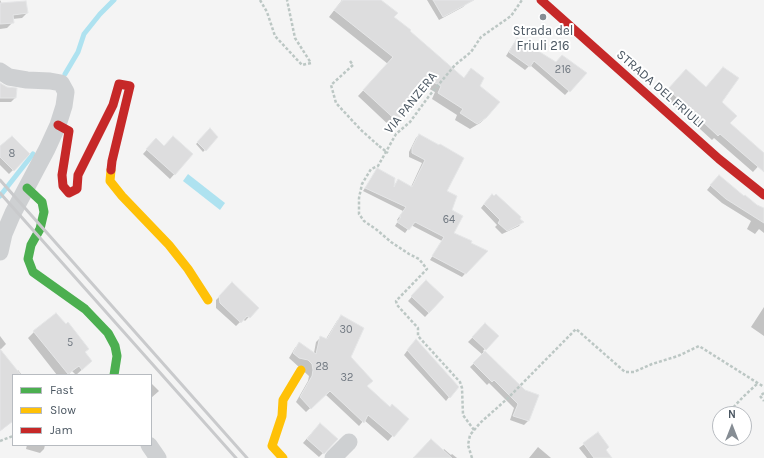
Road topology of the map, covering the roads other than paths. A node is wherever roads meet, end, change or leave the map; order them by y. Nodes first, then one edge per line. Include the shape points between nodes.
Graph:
1 (541, 0) edge
2 (0, 71) edge
3 (58, 125) junction
4 (27, 188) junction
5 (764, 194) edge
6 (0, 252) edge
7 (208, 300) dead end
8 (301, 370) dead end
9 (114, 374) edge
10 (349, 442) dead end
11 (150, 446) edge
12 (158, 458) edge
13 (283, 458) edge
14 (333, 458) edge

1 - 5 street, STRADA DEL FRIULI via 719,159
2 - 3 street via 8,77 61,83 66,92
3 - 4 street
3 - 7 street via 69,131 62,175 63,186 69,193 77,189 78,175 113,105 119,84 130,86 112,161 110,181 169,245
4 - 6 street via 4,234
4 - 9 street via 42,202 44,212 28,259 33,272 85,309 108,333 117,356
8 - 13 street via 283,400 282,416 272,446
10 - 14 street
11 - 12 street

